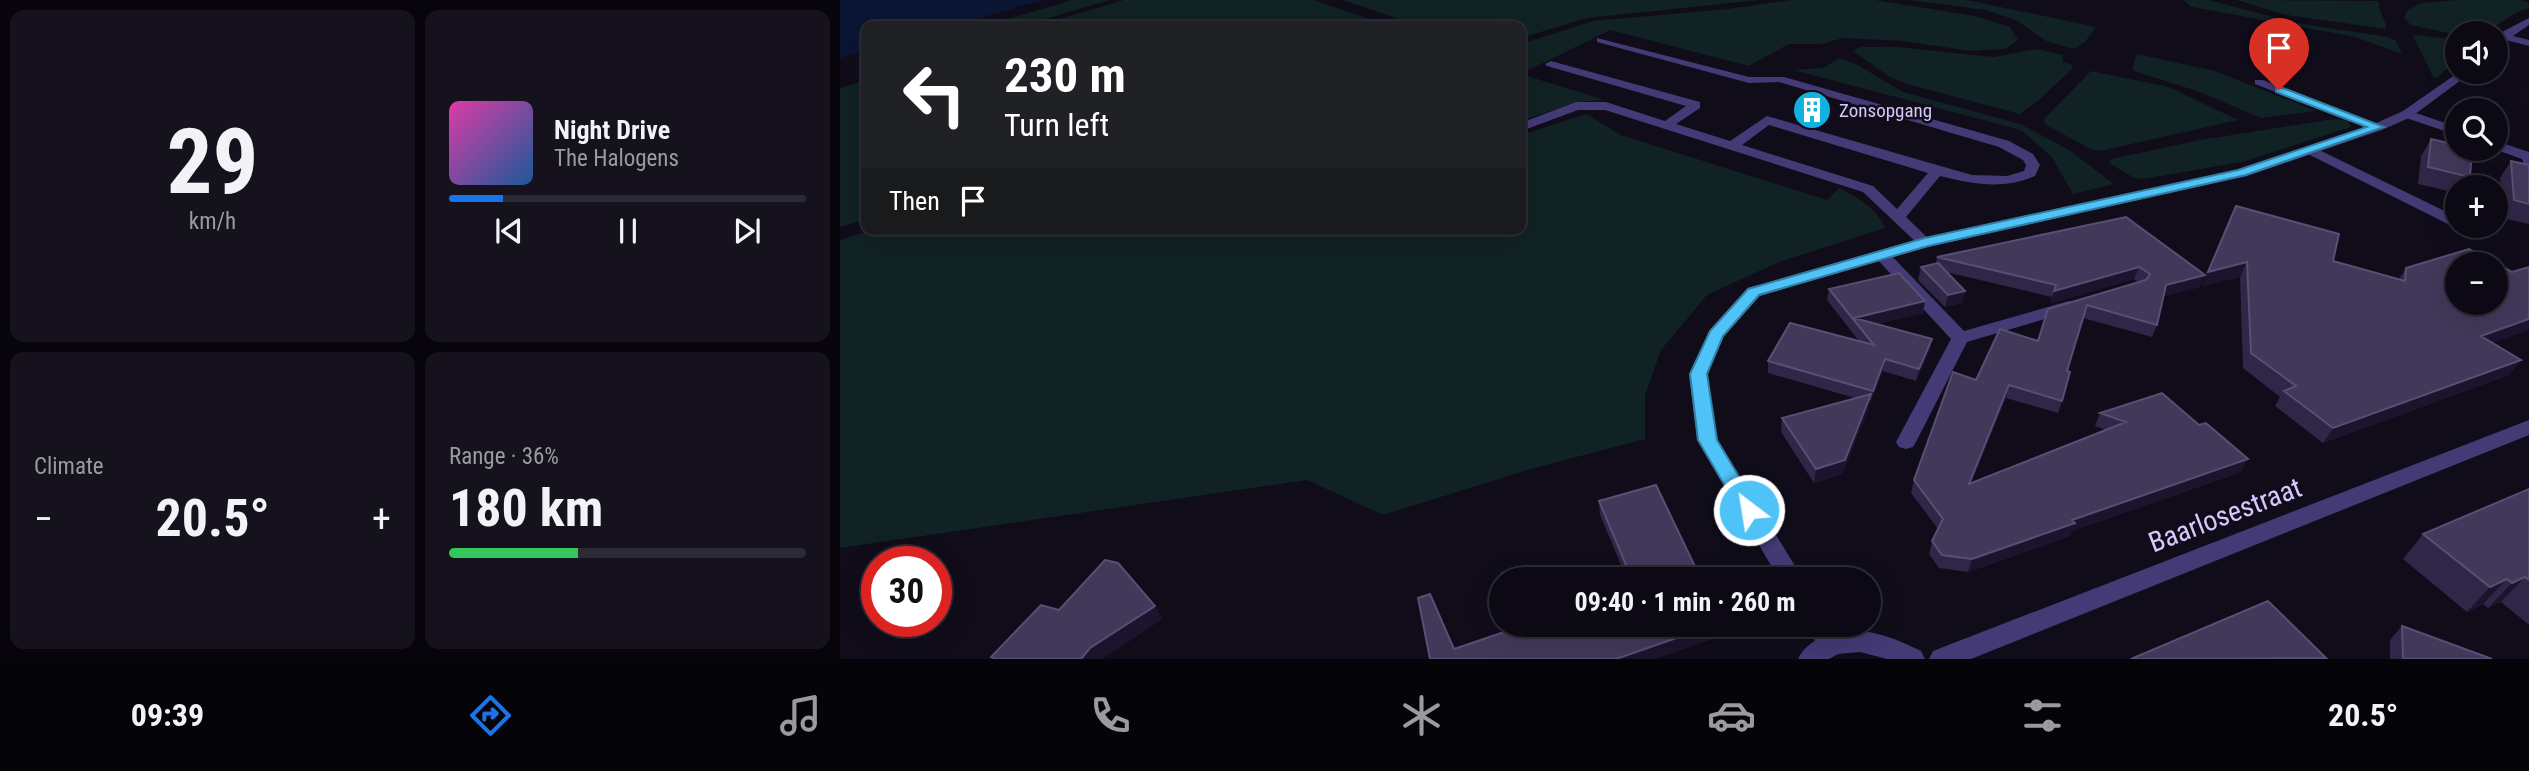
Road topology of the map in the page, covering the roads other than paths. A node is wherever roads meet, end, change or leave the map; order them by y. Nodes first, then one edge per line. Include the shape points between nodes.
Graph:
1 (2529, 21) edge
2 (2508, 34) edge
3 (1601, 40) dead end
4 (2508, 40) edge
5 (2529, 43) edge
6 (1551, 64) dead end
7 (2259, 82) dead end
8 (2449, 84) edge
9 (2407, 114) junction
10 (1526, 125) edge
11 (1667, 125) junction
12 (2378, 127) junction
13 (2445, 127) edge
14 (1732, 146) junction
15 (2508, 149) edge
16 (2313, 151) junction
17 (2529, 161) edge
18 (1937, 171) junction
19 (1898, 217) junction
20 (2445, 217) edge
21 (1925, 243) junction
22 (1882, 255) junction
23 (2085, 302) edge
24 (1960, 338) junction
25 (2529, 427) edge
26 (1906, 442) dead end
27 (1784, 567) edge
28 (1820, 643) edge
29 (1912, 659) edge
30 (1942, 659) edge

1 - 2 street
3 - 18 street via 1749,80 1780,79 2004,144 2028,157 2033,165 2030,173 2019,179 1998,183
4 - 5 street
6 - 11 street via 1696,106
7 - 12 street
8 - 9 street
9 - 12 street
9 - 13 street
10 - 11 street via 1576,106 1606,106
11 - 14 street
12 - 16 street
14 - 18 street via 1767,120
14 - 19 street via 1868,189
15 - 17 street
16 - 20 street
16 - 21 street via 2242,173
18 - 19 street
19 - 21 street
21 - 22 street
22 - 24 street
22 - 27 street via 1754,292 1716,334 1698,374 1707,440
23 - 24 street
24 - 26 street
25 - 30 street, Baarlosestraat
28 - 29 street via 1877,642

